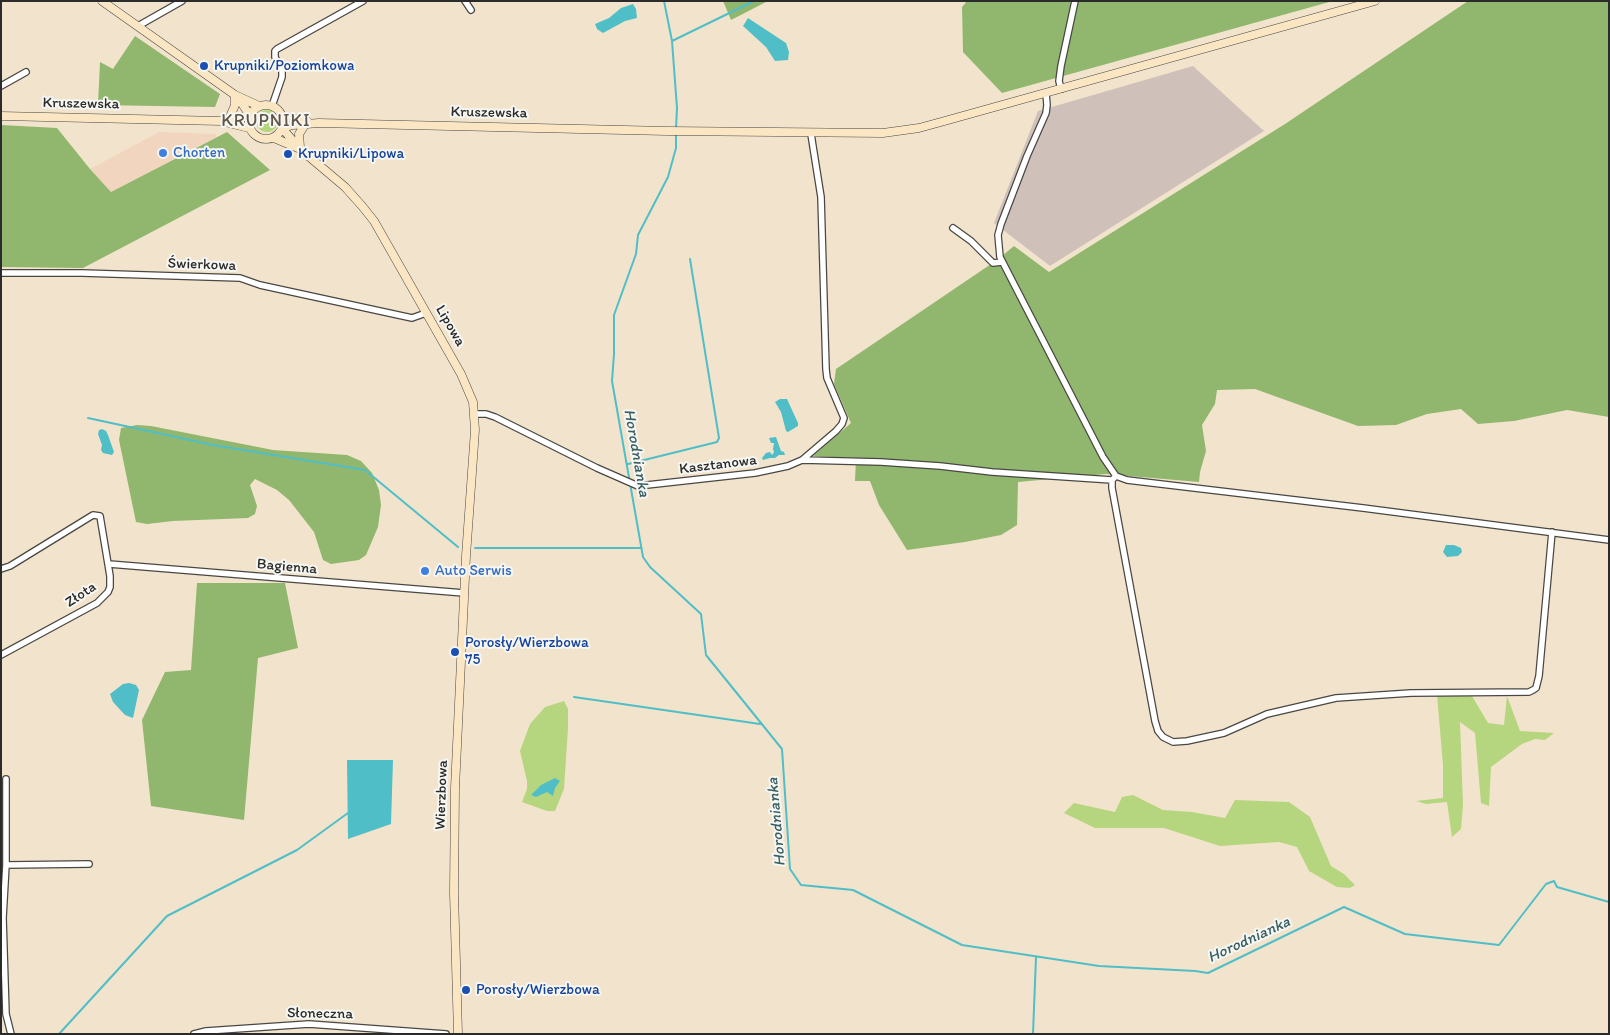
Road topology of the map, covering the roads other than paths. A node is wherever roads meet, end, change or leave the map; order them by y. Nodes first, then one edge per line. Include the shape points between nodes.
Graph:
1 (102, 1) edge
2 (182, 1) edge
3 (363, 1) edge
4 (465, 1) edge
5 (1076, 1) edge
6 (1375, 1) edge
7 (471, 10) dead end
8 (138, 26) junction
9 (26, 72) dead end
10 (1, 86) edge
11 (1061, 89) junction
12 (1046, 93) junction
13 (236, 96) junction
14 (259, 106) junction
15 (272, 106) junction
16 (1, 116) edge
17 (250, 116) junction
18 (282, 116) junction
19 (229, 119) junction
20 (221, 121) junction
21 (308, 123) junction
22 (249, 128) junction
23 (282, 128) junction
24 (810, 134) junction
25 (274, 138) junction
26 (300, 149) junction
27 (953, 228) dead end
28 (1002, 262) junction
29 (1, 273) edge
30 (426, 313) junction
31 (475, 414) junction
32 (802, 460) junction
33 (1114, 478) junction
34 (1552, 532) junction
35 (1609, 540) edge
36 (466, 556) joint
37 (109, 564) junction
38 (1, 569) edge
39 (464, 593) junction
40 (1, 655) edge
41 (6, 779) dead end
42 (89, 864) dead end
43 (6, 865) junction
44 (2, 918) edge
45 (11, 1034) edge
46 (194, 1034) edge
47 (446, 1034) edge
48 (458, 1034) edge

1 - 8 street
2 - 8 street
3 - 15 street via 275,51 282,77
4 - 7 street
5 - 11 street via 1061,66
6 - 11 street, Kruszewska
8 - 13 street
9 - 10 street
11 - 12 street, Kruszewska
12 - 24 street, Kruszewska via 919,128 883,134
12 - 28 street via 1046,113 998,235
13 - 14 street
13 - 17 street
13 - 19 street
14 - 15 street
14 - 17 street
15 - 18 street
16 - 20 street, Kruszewska
17 - 19 street, Kruszewska
17 - 22 street
18 - 21 street, Kruszewska
18 - 23 street
19 - 20 street, Kruszewska
20 - 22 street, Kruszewska
21 - 23 street, Kruszewska
21 - 24 street, Kruszewska
21 - 26 street via 299,134
22 - 25 street, Kruszewska via 258,137
23 - 25 street
23 - 26 street, Lipowa
24 - 32 street via 821,197 826,369 844,418 836,431
25 - 26 street, Lipowa
26 - 30 street, Lipowa via 362,206 383,236
27 - 28 street via 993,263
28 - 33 street
29 - 30 street, Świerkowa via 240,278 412,318
30 - 31 street, Lipowa via 464,381
31 - 32 street, Kasztanowa via 495,417 635,485 754,474
31 - 36 street, Lipowa
32 - 33 street via 881,462
33 - 34 street
33 - 34 street via 1118,524 1155,721 1162,737 1173,742 1216,736 1267,714 1348,696 1533,690 1539,676
34 - 35 street
36 - 39 street, Wierzbowa
37 - 38 street, Złota via 100,516 94,514
37 - 39 street, Bagienna
37 - 40 street, Złota via 110,587 104,597
39 - 48 street, Wierzbowa via 455,788
41 - 43 street
42 - 43 street
43 - 44 street
44 - 45 street via 6,1014
46 - 47 street, Słoneczna via 309,1024

